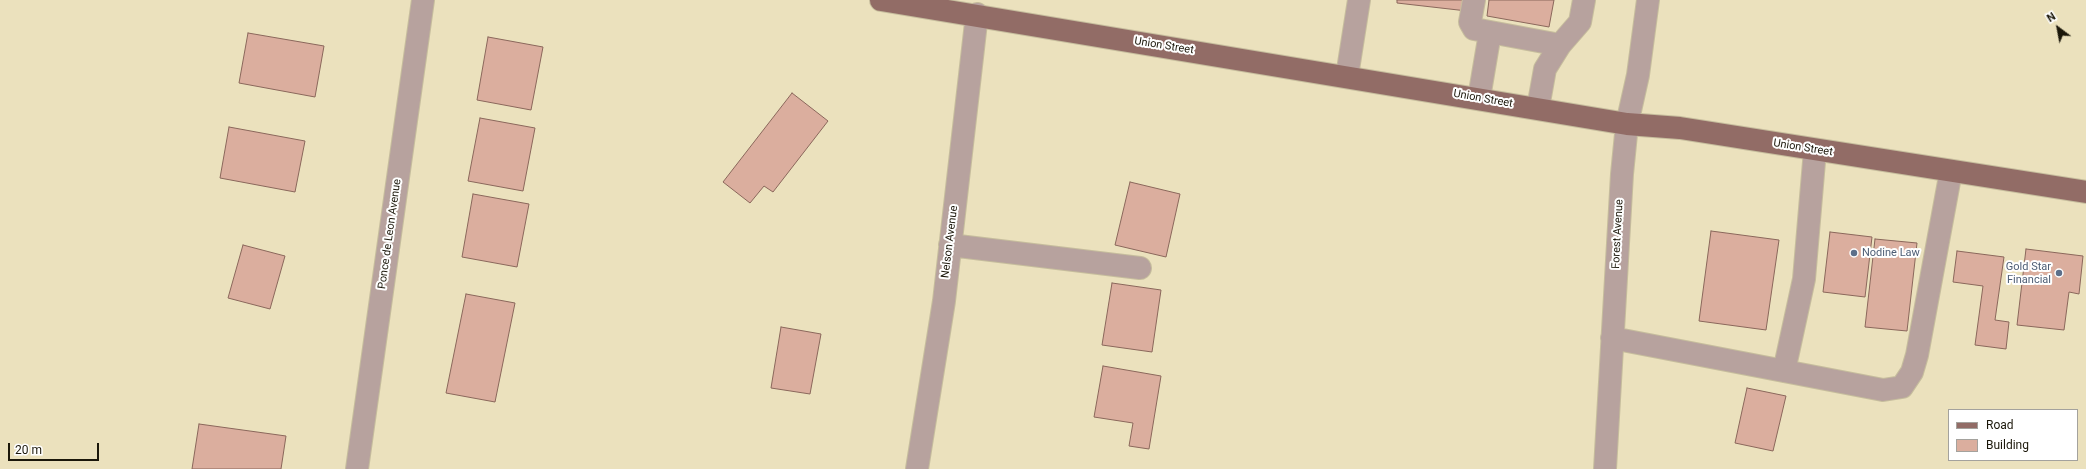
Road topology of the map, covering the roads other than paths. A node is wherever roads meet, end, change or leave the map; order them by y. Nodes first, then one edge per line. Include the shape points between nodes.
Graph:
1 (423, 0) edge
2 (881, 0) edge
3 (1359, 0) edge
4 (1474, 0) edge
5 (1584, 0) edge
6 (1648, 0) edge
7 (977, 14) junction
8 (1490, 33) junction
9 (1560, 45) junction
10 (1347, 76) junction
11 (1478, 98) junction
12 (1538, 108) junction
13 (1627, 124) junction
14 (1815, 150) junction
15 (1952, 171) junction
16 (2086, 192) edge
17 (950, 245) junction
18 (1140, 268) dead end
19 (1612, 338) junction
20 (1784, 371) junction
21 (357, 469) edge
22 (918, 469) edge
23 (1605, 469) edge

1 - 21 street, Ponce de Leon Avenue
2 - 7 main road, Union Street
3 - 10 street
4 - 8 street via 1470,22 1474,29
5 - 9 street via 1580,22
6 - 13 street, Forest Avenue via 1638,75
7 - 10 main road, Union Street
7 - 17 street, Nelson Avenue
8 - 9 street
8 - 11 street
9 - 12 street via 1545,69
10 - 11 main road, Union Street
11 - 12 main road, Union Street
12 - 13 main road, Union Street
13 - 14 main road, Union Street via 1680,128
13 - 19 street, Forest Avenue
14 - 15 main road, Union Street
14 - 20 street via 1804,279
15 - 16 main road, Union Street
15 - 20 street via 1917,355 1912,372 1902,387 1883,390
17 - 18 street
17 - 22 street, Nelson Avenue
19 - 20 street
19 - 23 street, Forest Avenue

